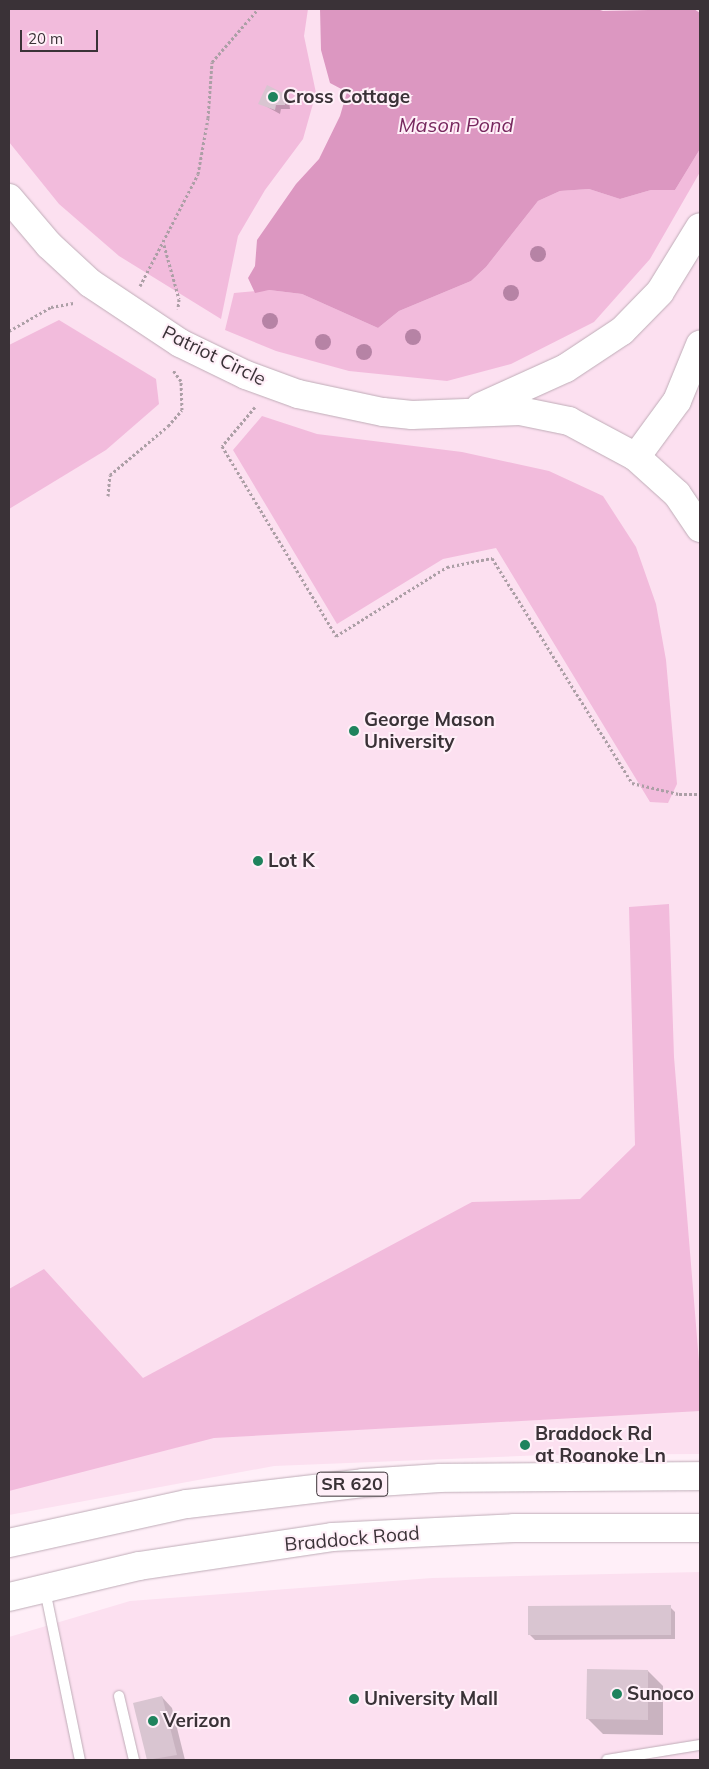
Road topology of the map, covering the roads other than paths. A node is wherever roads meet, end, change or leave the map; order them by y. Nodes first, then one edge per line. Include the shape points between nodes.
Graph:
1 (9, 198) edge
2 (700, 227) edge
3 (700, 345) edge
4 (465, 414) junction
5 (636, 457) junction
6 (700, 528) edge
7 (700, 1476) edge
8 (700, 1528) edge
9 (9, 1543) edge
10 (45, 1589) junction
11 (9, 1597) edge
12 (119, 1696) dead end
13 (700, 1745) edge
14 (80, 1760) edge
15 (134, 1760) edge
16 (607, 1760) edge

1 - 4 main road, Patriot Circle via 49,245 90,283 180,343 246,375 344,406 412,415
2 - 4 main road via 660,292 622,331 566,368
3 - 5 main road via 677,401
4 - 5 main road, Patriot Circle via 520,411 540,414 577,425
5 - 6 main road, Patriot Circle via 676,494
7 - 9 main road, SR 620 via 440,1478 363,1482 187,1504
8 - 10 main road, Braddock Road via 514,1528 332,1537 139,1566
10 - 11 main road, Braddock Road
10 - 14 lane
12 - 15 lane
13 - 16 lane

